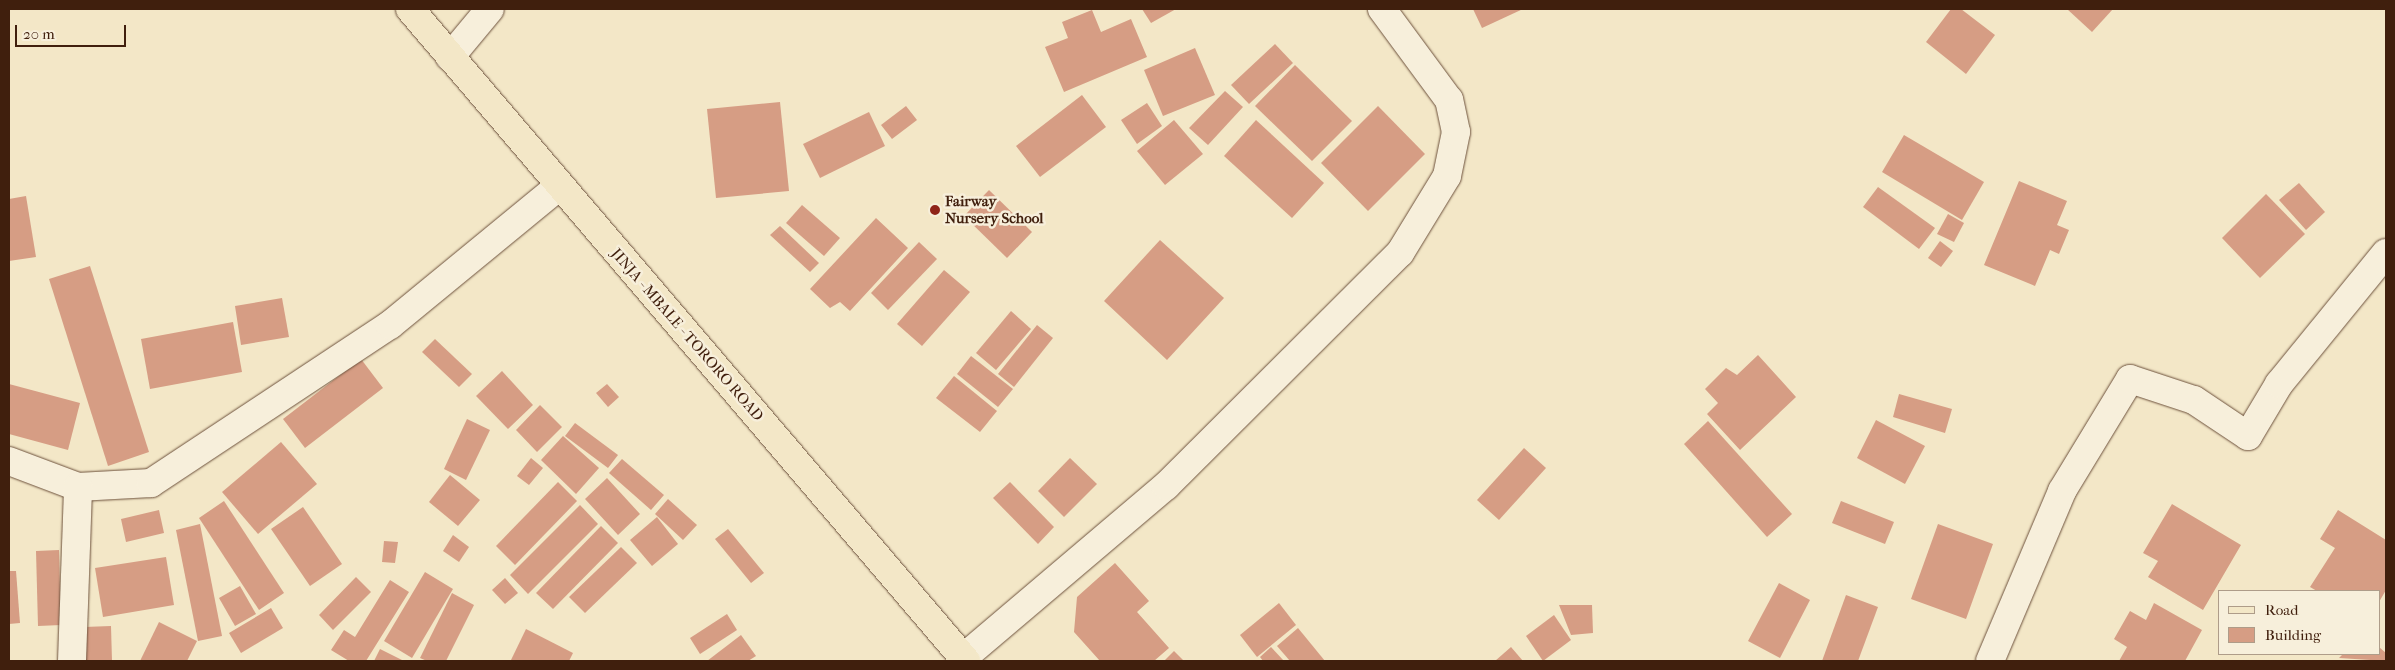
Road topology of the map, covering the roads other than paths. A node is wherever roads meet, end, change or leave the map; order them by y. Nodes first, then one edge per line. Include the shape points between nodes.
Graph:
1 (410, 9) edge
2 (490, 9) edge
3 (1382, 9) edge
4 (450, 57) junction
5 (559, 186) junction
6 (2386, 253) edge
7 (9, 461) edge
8 (78, 487) junction
9 (965, 660) edge
10 (72, 661) edge
11 (1990, 661) edge

1 - 4 main road, JINJA - MBALE - TORORO ROAD
2 - 4 street
3 - 9 street via 1448,100 1456,132 1448,176 1400,253 1166,486
4 - 5 main road, JINJA - MBALE - TORORO ROAD
5 - 8 street via 390,325 151,483
5 - 9 main road, JINJA - MBALE - TORORO ROAD
6 - 11 street via 2279,384 2248,436 2194,400 2130,379 2062,491
7 - 8 street
8 - 10 street

